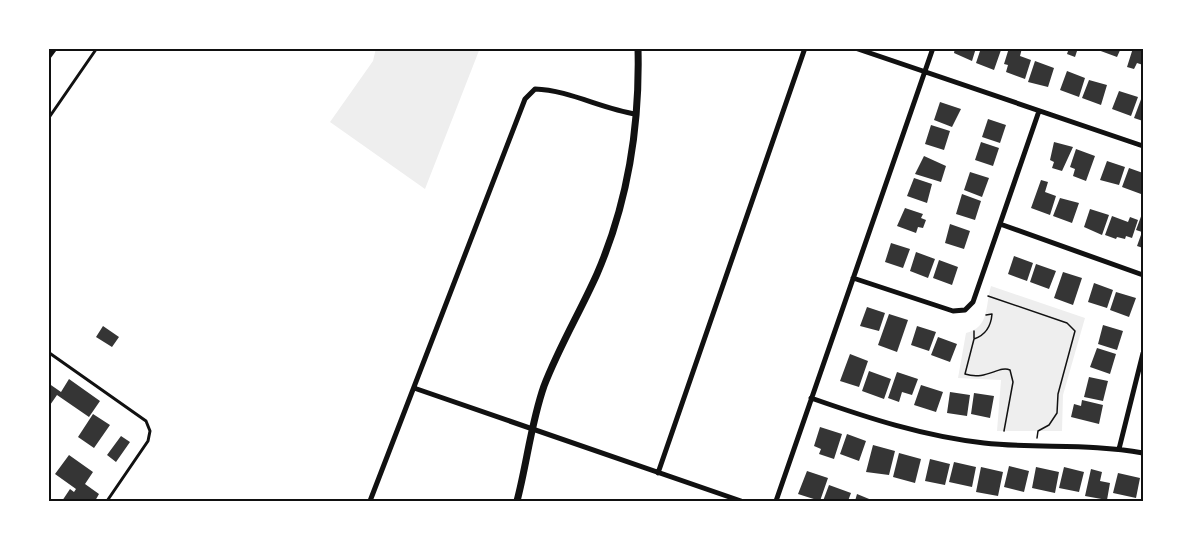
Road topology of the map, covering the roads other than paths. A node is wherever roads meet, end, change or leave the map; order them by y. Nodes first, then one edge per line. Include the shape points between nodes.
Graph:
1 (54, 48) edge
2 (97, 48) edge
3 (638, 48) edge
4 (805, 48) edge
5 (855, 48) edge
6 (933, 48) edge
7 (48, 56) edge
8 (925, 72) junction
9 (1039, 111) junction
10 (636, 114) junction
11 (48, 119) edge
12 (1143, 146) edge
13 (1000, 224) junction
14 (1143, 274) edge
15 (853, 278) junction
16 (48, 352) edge
17 (1143, 353) edge
18 (414, 388) junction
19 (811, 398) junction
20 (532, 430) junction
21 (1119, 449) junction
22 (1143, 453) edge
23 (658, 472) junction
24 (107, 501) edge
25 (370, 501) edge
26 (517, 501) edge
27 (741, 501) edge
28 (776, 501) edge

1 - 7 street
2 - 11 lane
3 - 10 street
4 - 23 street
5 - 8 street
6 - 8 street
8 - 9 street
8 - 15 street
9 - 12 street
9 - 13 street
10 - 18 street via 614,111 548,89 535,89 525,99
10 - 20 street via 633,156 612,237 557,353
13 - 14 street
13 - 15 street via 973,302 964,310 947,310
15 - 19 street
16 - 24 lane via 146,421 150,431 148,441
17 - 21 street
18 - 20 street
18 - 25 street
19 - 21 street via 897,427 955,439
19 - 28 street
20 - 23 street
20 - 26 street
21 - 22 street
23 - 27 street

